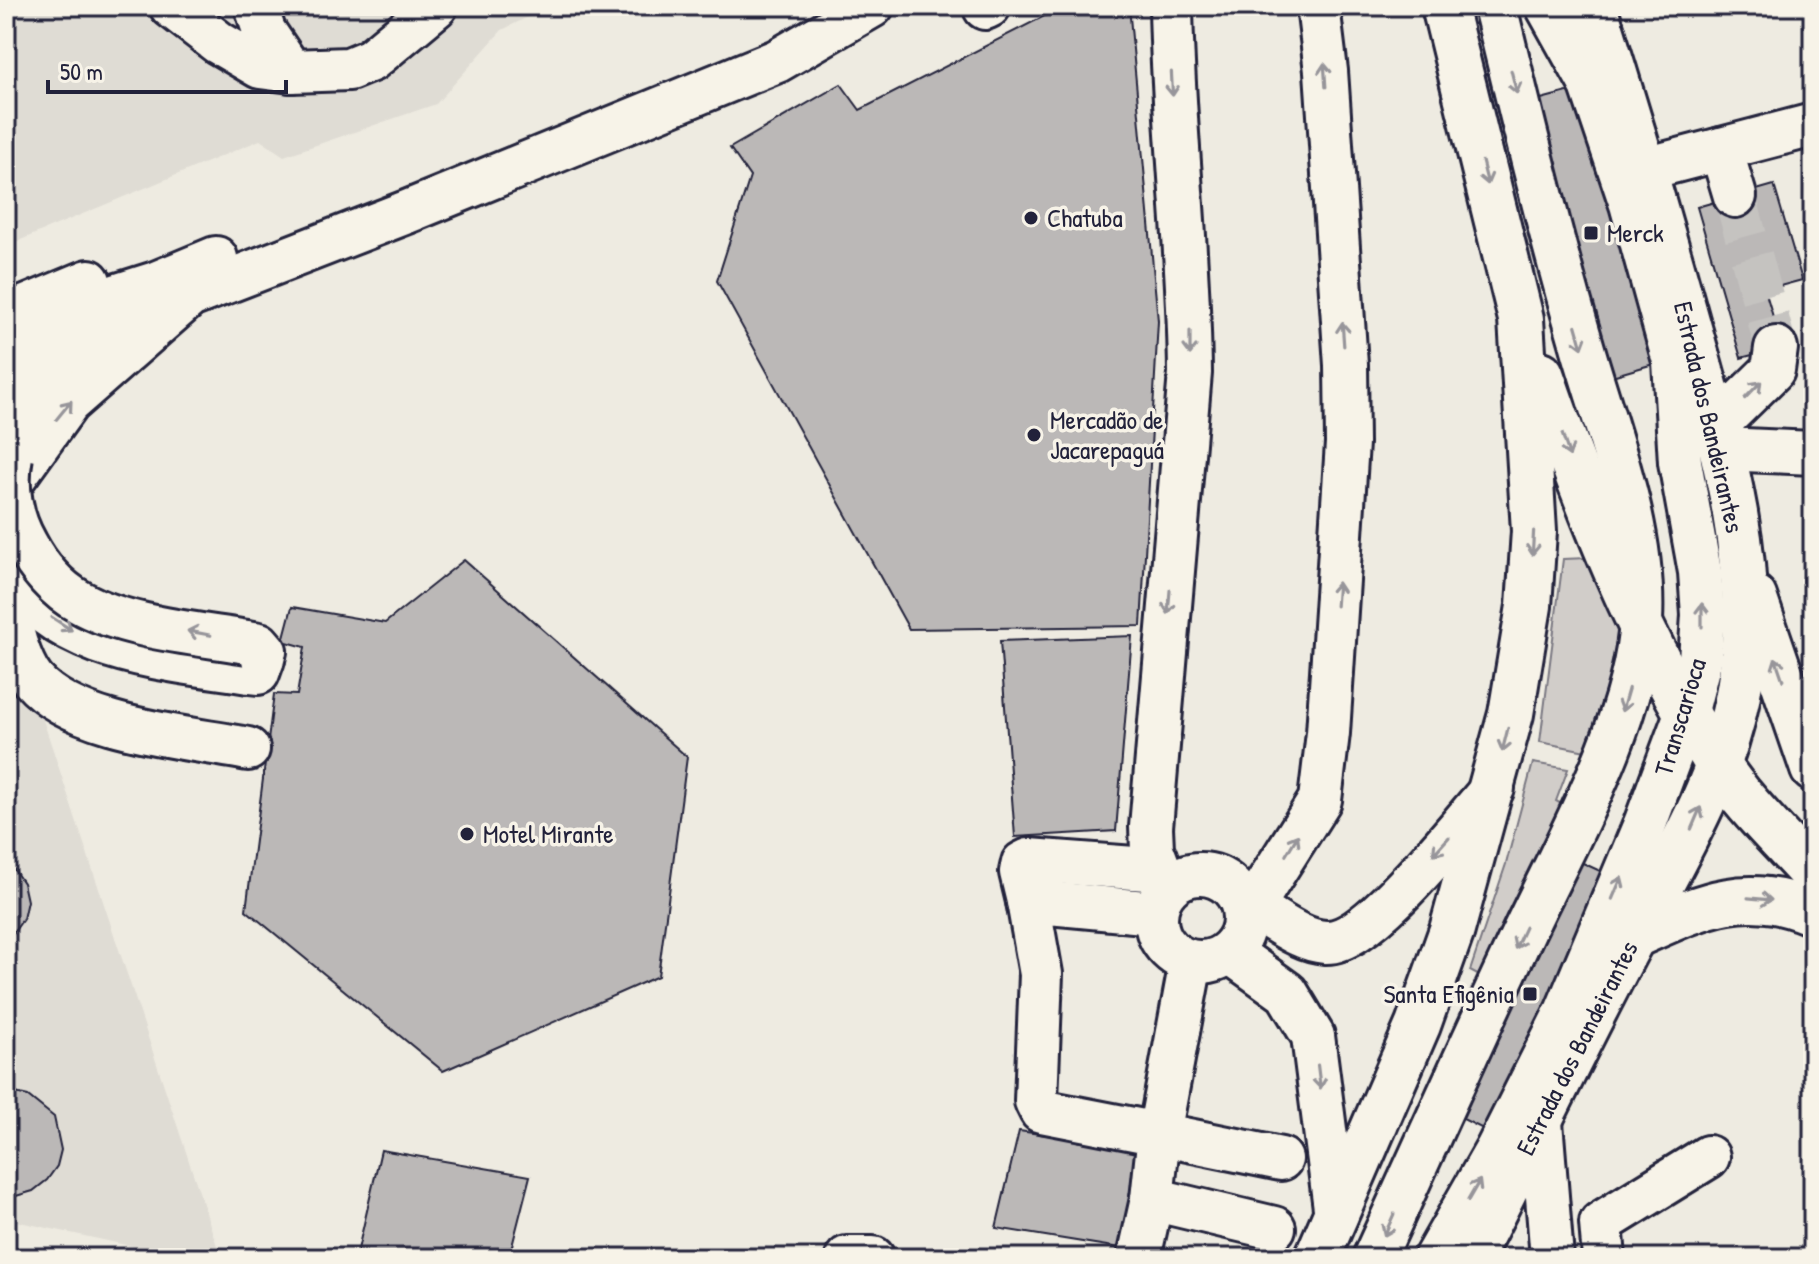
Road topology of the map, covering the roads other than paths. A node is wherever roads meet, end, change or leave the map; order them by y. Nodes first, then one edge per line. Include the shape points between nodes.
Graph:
1 (171, 6) edge
2 (256, 6) edge
3 (436, 6) edge
4 (830, 6) edge
5 (872, 6) edge
6 (1171, 6) edge
7 (1318, 6) edge
8 (1444, 6) edge
9 (1495, 6) edge
10 (1547, 6) edge
11 (1594, 6) edge
12 (291, 71) junction
13 (1813, 125) edge
14 (1721, 149) junction
15 (1645, 169) junction
16 (1735, 196) tunnel mouth
17 (227, 254) junction
18 (190, 296) junction
19 (1521, 319) junction
20 (6, 322) edge
21 (1776, 348) tunnel mouth
22 (6, 373) edge
23 (1719, 438) junction
24 (1813, 453) edge
25 (6, 498) edge
26 (1743, 563) junction
27 (6, 570) edge
28 (6, 609) edge
29 (1641, 621) junction
30 (1687, 711) junction
31 (248, 749) dead end
32 (1718, 766) junction
33 (1813, 769) edge
34 (1493, 788) junction
35 (1813, 875) edge
36 (1161, 890) junction
37 (1253, 897) junction
38 (1813, 913) edge
39 (1633, 936) junction
40 (1211, 958) junction
41 (1541, 1122) junction
42 (1159, 1134) junction
43 (1708, 1157) dead end
44 (1281, 1159) dead end
45 (1152, 1199) junction
46 (1336, 1216) junction
47 (1274, 1228) dead end
48 (847, 1258) edge
49 (873, 1258) edge
50 (1139, 1258) edge
51 (1317, 1258) edge
52 (1374, 1258) edge
53 (1435, 1258) edge
54 (1470, 1258) edge
55 (1552, 1258) edge
56 (1604, 1258) edge

1 - 12 street via 260,67
2 - 12 street via 264,31
3 - 12 street via 371,60 349,69
4 - 17 street via 755,51
5 - 18 street via 777,61
6 -> 36 street via 1190,373 1151,827
37 -> 7 street via 1320,800 1345,483 1346,365
8 -> 19 main road
9 -> 29 street via 1558,262 1622,487 1640,576
30 -> 10 street, Transcarioca via 1700,660 1703,615 1680,462 1674,361 1631,204 1591,85
11 - 15 main road, Estrada dos Bandeirantes
13 - 14 street
14 - 15 street
14 - 16 street
15 - 23 main road, Estrada dos Bandeirantes
17 - 20 street via 130,268 61,289
17 - 22 street via 77,308 45,331
25 -> 18 street via 9,485 68,403
27 -> 18 street, bridge via 40,609 89,640 131,653 249,672 262,669 265,651 259,644 124,618 79,602 36,564 18,530 7,477 20,407 36,377 84,337
19 -> 29 main road via 1586,504
19 -> 34 main road via 1534,531 1521,663
23 -> 21 street via 1773,370
23 - 24 street
23 - 26 main road, Estrada dos Bandeirantes
26 - 32 main road, Estrada dos Bandeirantes via 1740,678
33 -> 26 main road
28 - 31 street via 34,681 78,710
29 - 30 main road
29 -> 52 street via 1623,709 1587,797
30 - 32 main road
53 -> 30 street, Transcarioca via 1566,1012
32 - 35 main road
39 -> 32 main road, Estrada dos Bandeirantes via 1685,842
34 -> 37 street via 1380,915 1341,940 1324,942 1302,935
34 - 46 main road via 1418,1025
36 - 37 street via 1179,879 1209,875
36 - 40 street via 1157,930 1164,945 1176,956
36 - 42 street via 1028,901 1041,974 1036,1101 1041,1111
37 - 40 street via 1240,938
39 -> 38 main road via 1712,902 1743,898 1792,903
39 - 41 main road, Estrada dos Bandeirantes
40 - 42 street
40 -> 46 street via 1287,993 1313,1036
41 - 54 main road, Estrada dos Bandeirantes
41 - 55 street
42 - 44 street
42 - 45 street
43 - 56 street via 1601,1223
45 - 47 street
45 - 50 street
46 - 51 main road
48 - 49 street

